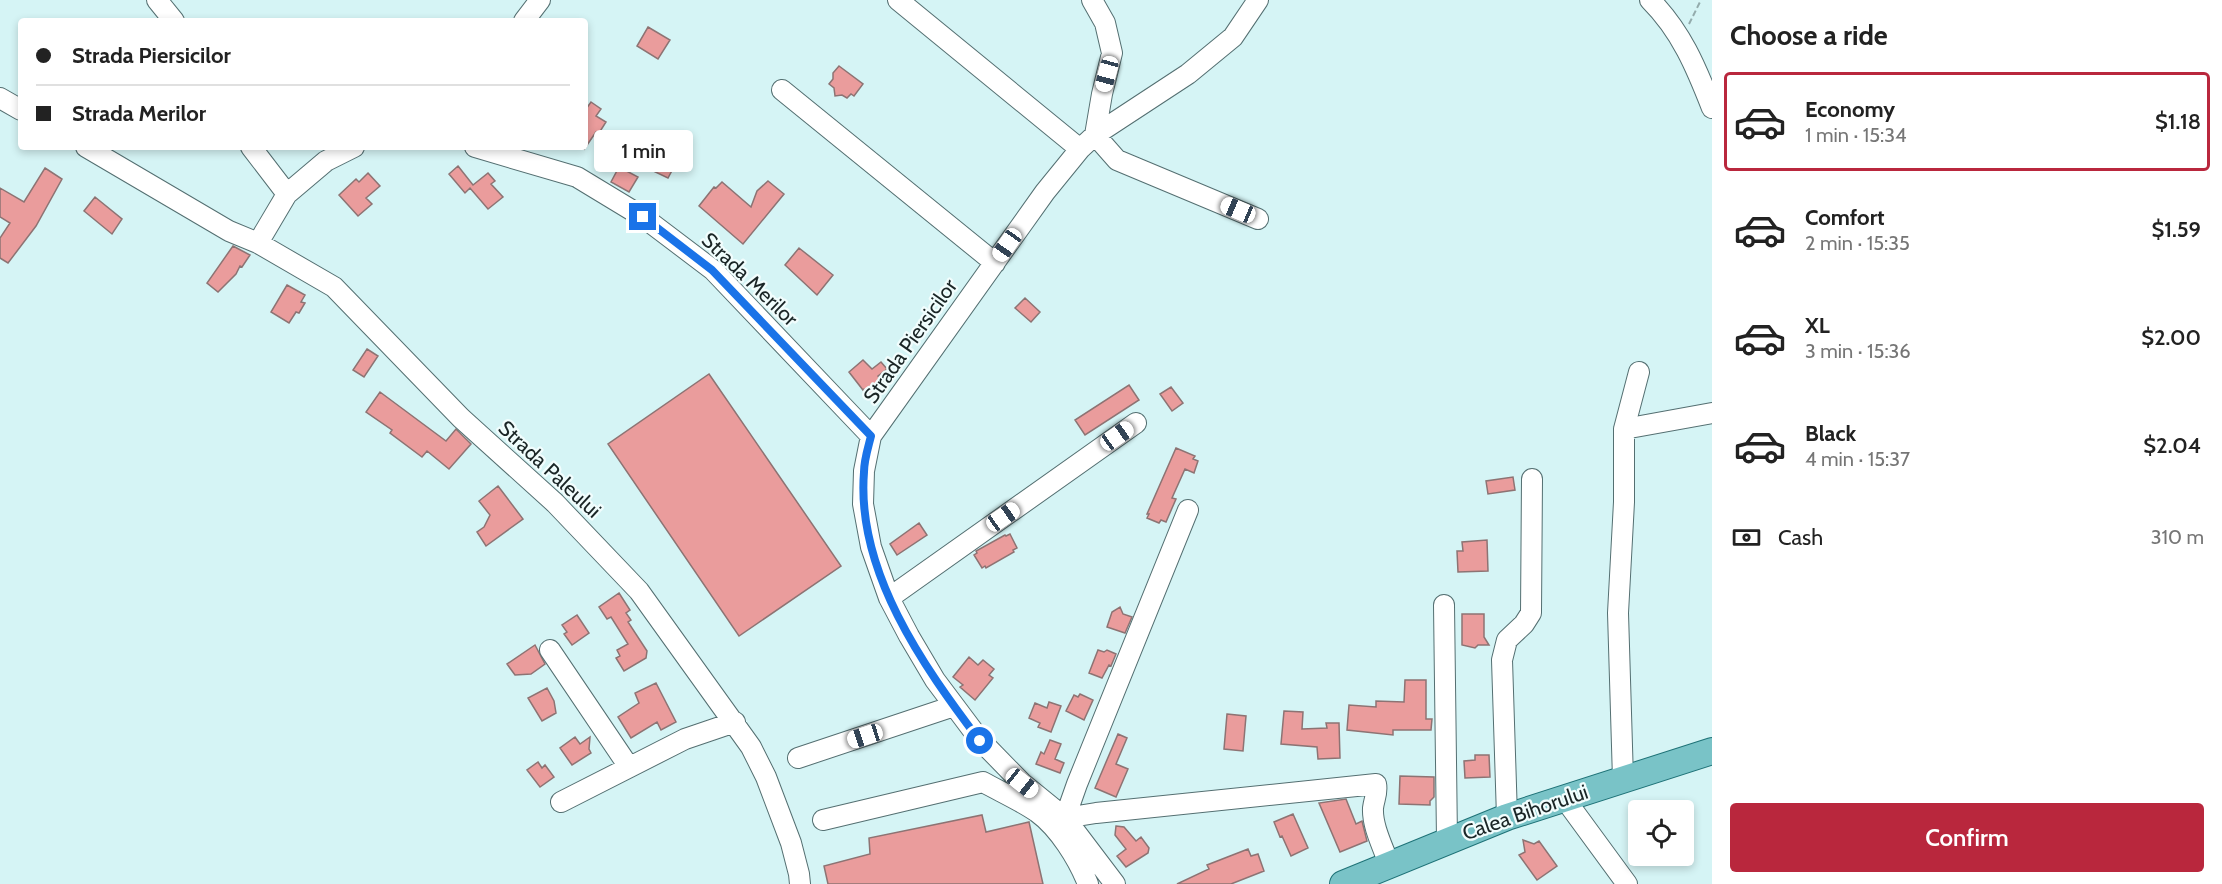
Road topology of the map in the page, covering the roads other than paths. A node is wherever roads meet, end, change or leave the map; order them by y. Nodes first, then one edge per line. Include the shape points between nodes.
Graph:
1 (157, 0) edge
2 (540, 0) edge
3 (898, 0) edge
4 (1258, 0) edge
5 (1650, 0) edge
6 (1099, 3) edge
7 (172, 18) edge
8 (526, 18) edge
9 (782, 90) dead end
10 (0, 98) edge
11 (18, 108) edge
12 (1712, 108) edge
13 (1095, 135) junction
14 (1080, 149) junction
15 (91, 150) edge
16 (253, 150) edge
17 (348, 150) edge
18 (485, 150) edge
19 (287, 194) junction
20 (1258, 219) dead end
21 (258, 243) junction
22 (995, 263) junction
23 (1639, 372) dead end
24 (1712, 413) edge
25 (1136, 423) dead end
26 (1624, 429) junction
27 (871, 436) junction
28 (1532, 479) dead end
29 (1188, 510) dead end
30 (889, 598) junction
31 (1444, 605) dead end
32 (550, 650) dead end
33 (954, 706) junction
34 (735, 722) junction
35 (1712, 752) edge
36 (798, 758) dead end
37 (629, 767) junction
38 (1623, 779) junction
39 (1564, 798) junction
40 (561, 802) dead end
41 (1507, 817) junction
42 (1065, 818) junction
43 (823, 820) dead end
44 (1447, 840) junction
45 (1389, 864) junction
46 (800, 884) edge
47 (1088, 884) edge
48 (1115, 884) edge
49 (1343, 884) edge
50 (1627, 884) edge

1 - 7 street
2 - 8 street
3 - 14 street
4 - 13 street, Strada Piersicilor via 1233,37 1215,52
5 - 12 street via 1674,26
6 - 13 street via 1112,53
9 - 22 street
10 - 11 street
13 - 14 street, Strada Piersicilor
13 - 20 street via 1118,160
14 - 22 street, Strada Piersicilor
15 - 21 street, Strada Paleului via 229,231
16 - 19 street
17 - 19 street via 326,161
18 - 27 street, Strada Merilor via 578,177 643,217 712,270
19 - 21 street
21 - 34 street, Strada Paleului via 334,287 461,418 555,503 639,591
22 - 27 street, Strada Piersicilor
23 - 26 street
24 - 26 street
25 - 30 street
26 - 38 street via 1617,613
27 - 30 street, Strada Piersicilor via 863,504 871,547
28 - 41 street via 1531,613 1507,640 1502,660
29 - 42 street
30 - 33 street, Strada Piersicilor
31 - 44 street
32 - 37 street
33 - 36 street
33 - 42 street, Strada Piersicilor via 980,741
34 - 37 street via 685,739
34 - 46 street, Strada Paleului via 766,777
35 - 38 main road, Calea Bihorului
37 - 40 street
38 - 39 main road, Calea Bihorului
39 - 41 main road, Calea Bihorului
39 - 50 street
41 - 44 main road, Calea Bihorului
42 - 45 street via 1376,784 1375,822
42 - 48 street, Strada Piersicilor
43 - 47 street via 983,782 1037,813 1059,835
44 - 45 main road, Calea Bihorului
45 - 49 main road, Calea Bihorului

